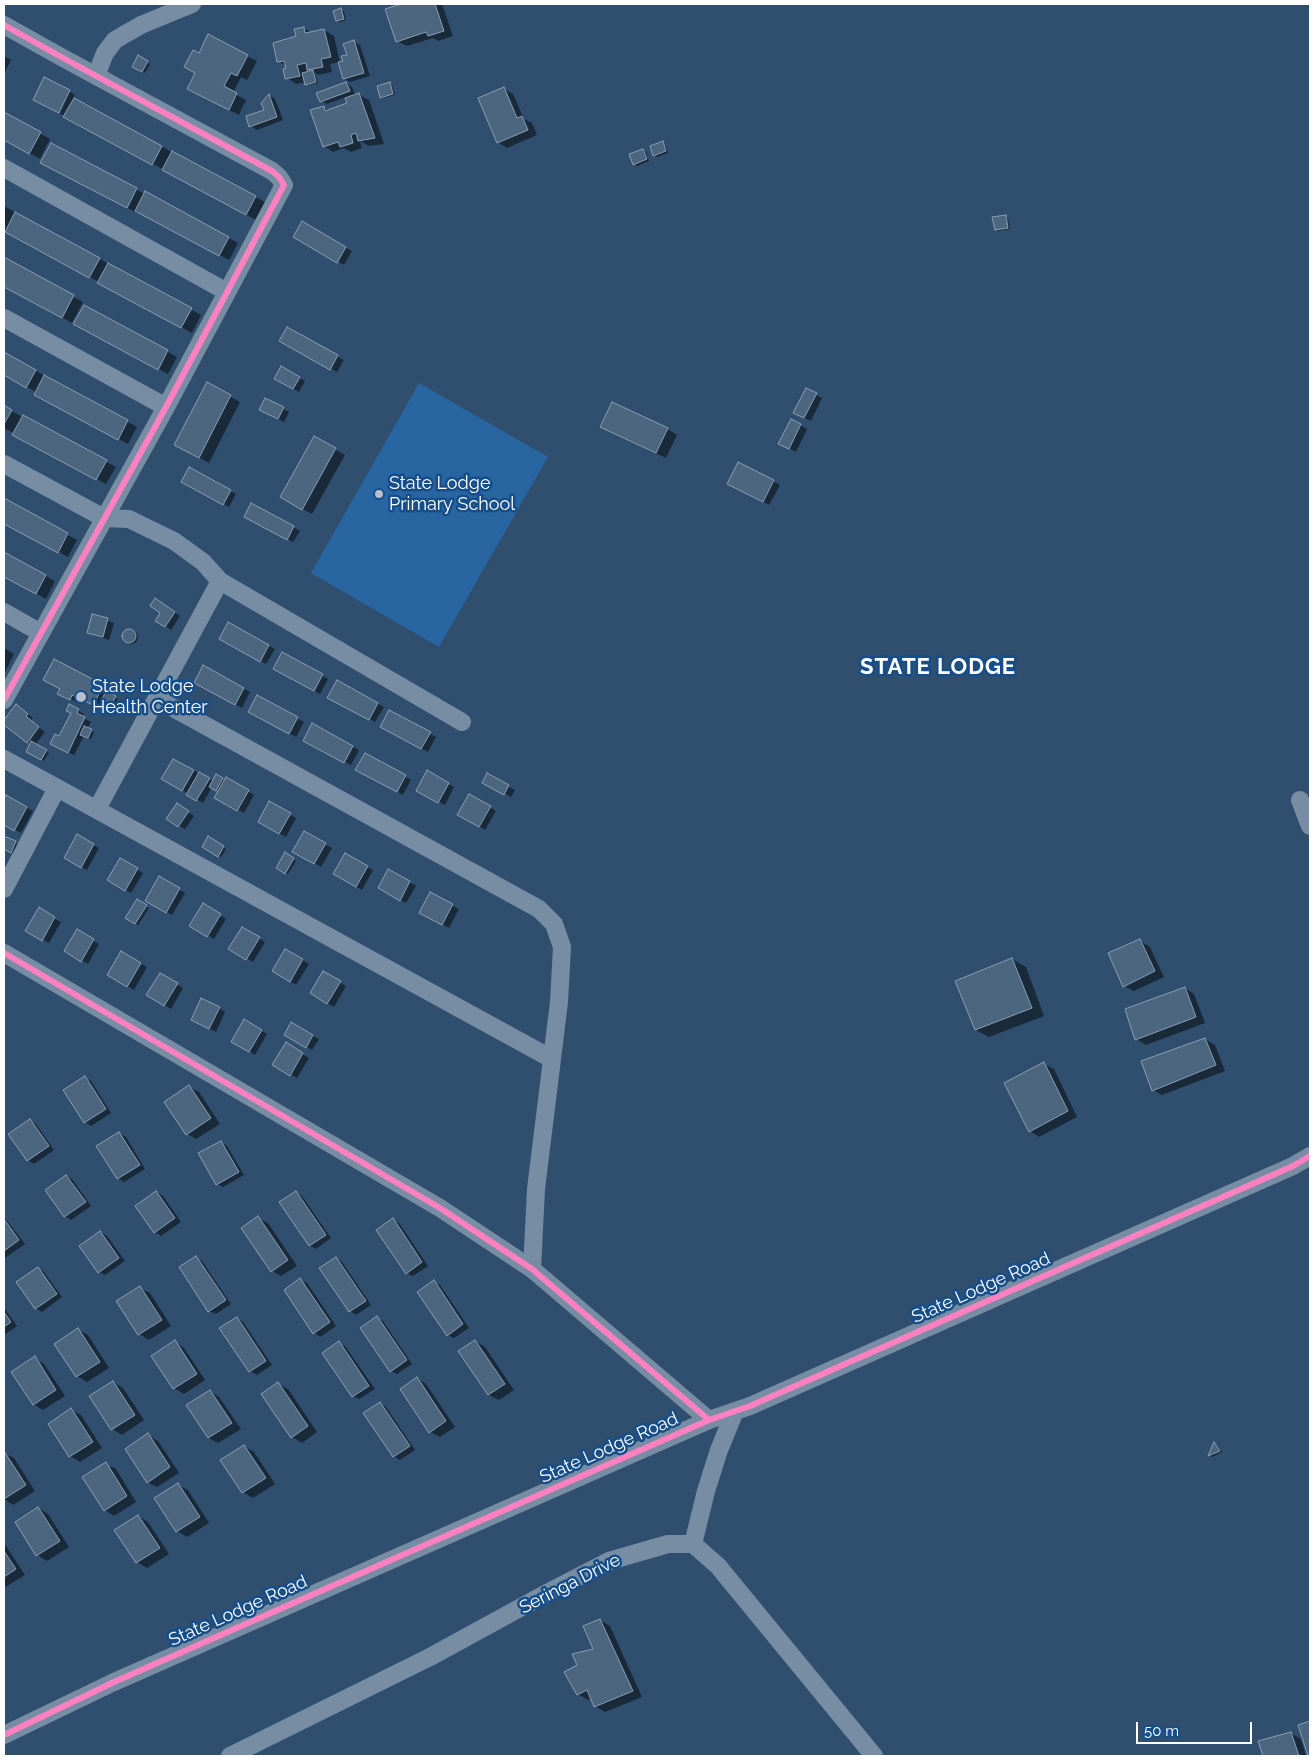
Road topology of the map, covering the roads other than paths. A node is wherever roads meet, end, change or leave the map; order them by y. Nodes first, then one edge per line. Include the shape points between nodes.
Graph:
1 (192, 4) edge
2 (4, 24) edge
3 (96, 76) junction
4 (4, 168) edge
5 (226, 292) junction
6 (4, 318) edge
7 (166, 407) junction
8 (4, 464) edge
9 (104, 518) junction
10 (220, 581) junction
11 (4, 612) edge
12 (41, 633) junction
13 (157, 699) junction
14 (4, 700) edge
15 (462, 722) dead end
16 (4, 758) edge
17 (57, 788) junction
18 (1300, 800) dead end
19 (97, 809) junction
20 (1310, 826) edge
21 (4, 889) edge
22 (4, 954) edge
23 (552, 1059) junction
24 (1309, 1159) edge
25 (532, 1269) junction
26 (735, 1411) junction
27 (709, 1420) junction
28 (692, 1544) junction
29 (4, 1735) edge
30 (230, 1756) edge
31 (874, 1756) edge

1 - 3 street via 141,25 115,40 105,53
2 - 3 street
3 - 5 street via 272,171 284,185
4 - 5 street
5 - 7 street
6 - 7 street
7 - 9 street
8 - 9 street
9 - 10 street via 129,519 174,541 203,562
9 - 12 street
10 - 13 street
10 - 15 street
11 - 12 street
12 - 14 street
13 - 19 street
13 - 23 street via 539,909 554,924 562,947
16 - 17 street
17 - 19 street
17 - 21 street
18 - 20 street
19 - 23 street
22 - 25 street via 440,1208
23 - 25 street via 536,1189
24 - 26 street, State Lodge Road
25 - 27 street
26 - 27 street, State Lodge Road
26 - 28 street via 716,1458
27 - 29 street, State Lodge Road via 114,1682
28 - 30 street, Seringa Drive via 668,1544 609,1561 430,1657
28 - 31 street via 718,1566

